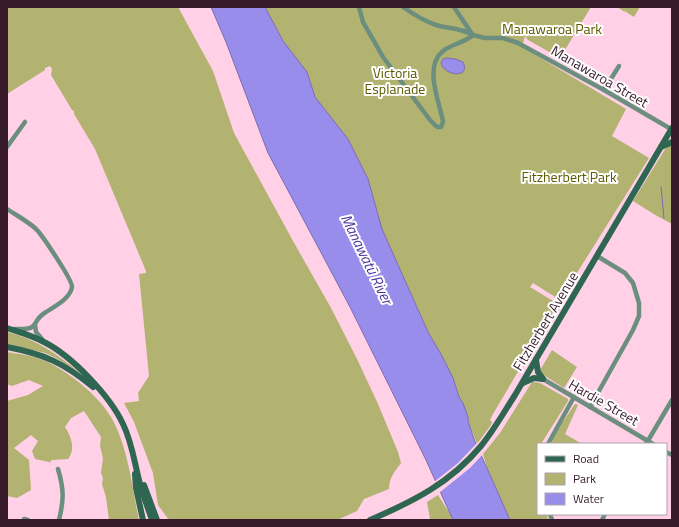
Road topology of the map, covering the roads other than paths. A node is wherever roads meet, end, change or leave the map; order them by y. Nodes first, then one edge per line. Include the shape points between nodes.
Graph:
1 (359, 7) edge
2 (403, 7) edge
3 (454, 7) edge
4 (472, 35) junction
5 (619, 66) dead end
6 (604, 90) junction
7 (25, 122) dead end
8 (672, 129) edge
9 (672, 142) edge
10 (7, 147) edge
11 (660, 148) junction
12 (7, 209) edge
13 (597, 256) junction
14 (35, 325) junction
15 (9, 329) edge
16 (45, 342) junction
17 (7, 347) edge
18 (536, 358) junction
19 (544, 379) junction
20 (521, 385) junction
21 (574, 397) junction
22 (672, 400) edge
23 (111, 402) junction
24 (590, 407) junction
25 (647, 442) edge
26 (549, 443) edge
27 (134, 457) junction
28 (58, 469) dead end
29 (143, 495) junction
30 (382, 515) junction
31 (59, 520) edge
32 (143, 520) edge
33 (146, 520) edge
34 (152, 520) edge
35 (157, 520) edge
36 (367, 520) edge
37 (370, 520) edge

1 - 4 street via 363,22 383,57 434,125 439,127 443,122 434,78 437,57 447,48 466,41
2 - 4 street, Manawaroa Street via 434,24 463,30
3 - 4 street
4 - 6 street, Manawaroa Street via 503,38 518,43
5 - 6 street
6 - 8 street, Manawaroa Street
7 - 10 street
8 - 11 main road, Fitzherbert Avenue
9 - 11 main road
11 - 13 main road, Fitzherbert Avenue
12 - 14 street via 38,230 72,284 67,296 40,316
13 - 18 main road, Fitzherbert Avenue
13 - 24 street via 625,273 633,283 639,303 639,316
14 - 15 street via 28,329
14 - 16 street via 37,334
15 - 16 main road
16 - 23 main road via 82,370
17 - 23 main road via 36,353 59,363
18 - 19 main road via 538,372
18 - 20 main road, Fitzherbert Avenue
19 - 20 main road via 532,378
19 - 21 street, Hardie Street
20 - 30 main road, Fitzherbert Avenue via 496,426 468,462 432,490
21 - 24 street, Hardie Street
21 - 26 street
22 - 25 street
23 - 27 main road via 124,425
24 - 25 street, Hardie Street
27 - 29 main road
27 - 32 main road via 136,488
27 - 35 main road
28 - 31 street via 64,498
29 - 33 main road
29 - 34 main road
30 - 36 main road
30 - 37 main road

